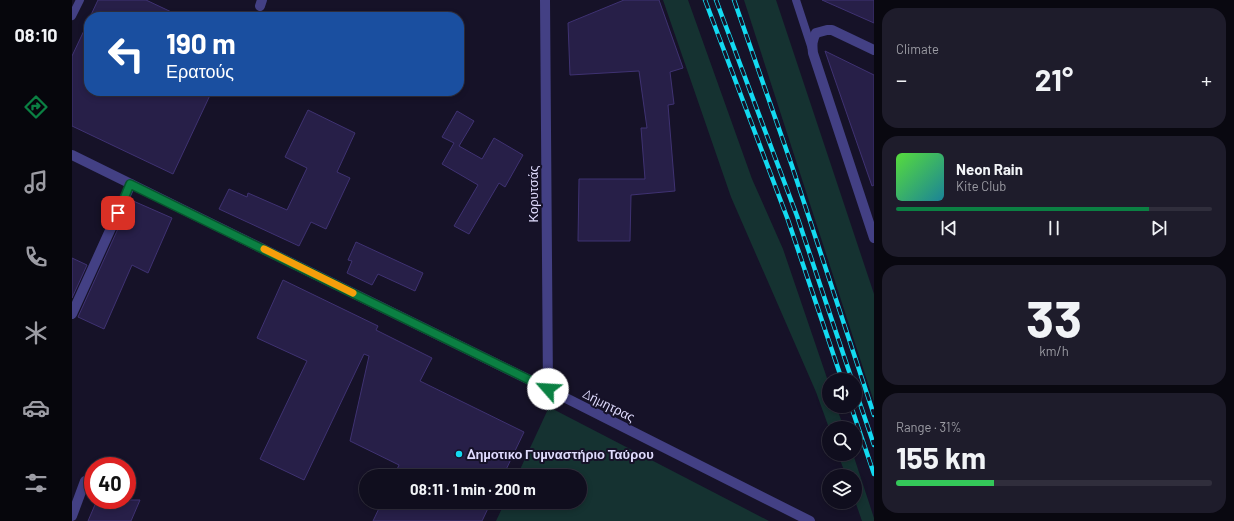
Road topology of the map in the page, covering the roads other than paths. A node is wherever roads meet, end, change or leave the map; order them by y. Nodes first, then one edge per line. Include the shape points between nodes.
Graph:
1 (80, 0) edge
2 (544, 0) edge
3 (796, 0) edge
4 (72, 16) edge
5 (874, 50) edge
6 (813, 53) junction
7 (72, 155) edge
8 (130, 184) junction
9 (874, 238) edge
10 (72, 314) edge
11 (548, 389) junction
12 (84, 484) edge
13 (72, 516) edge
14 (810, 521) edge

1 - 4 lane
2 - 11 street, Κορυτσάς
3 - 6 lane
5 - 6 street via 827,30 816,33 812,45
6 - 9 street
7 - 8 street, Δήμητρας
8 - 10 street
8 - 11 street, Δήμητρας
11 - 14 street, Δήμητρας
12 - 13 street

